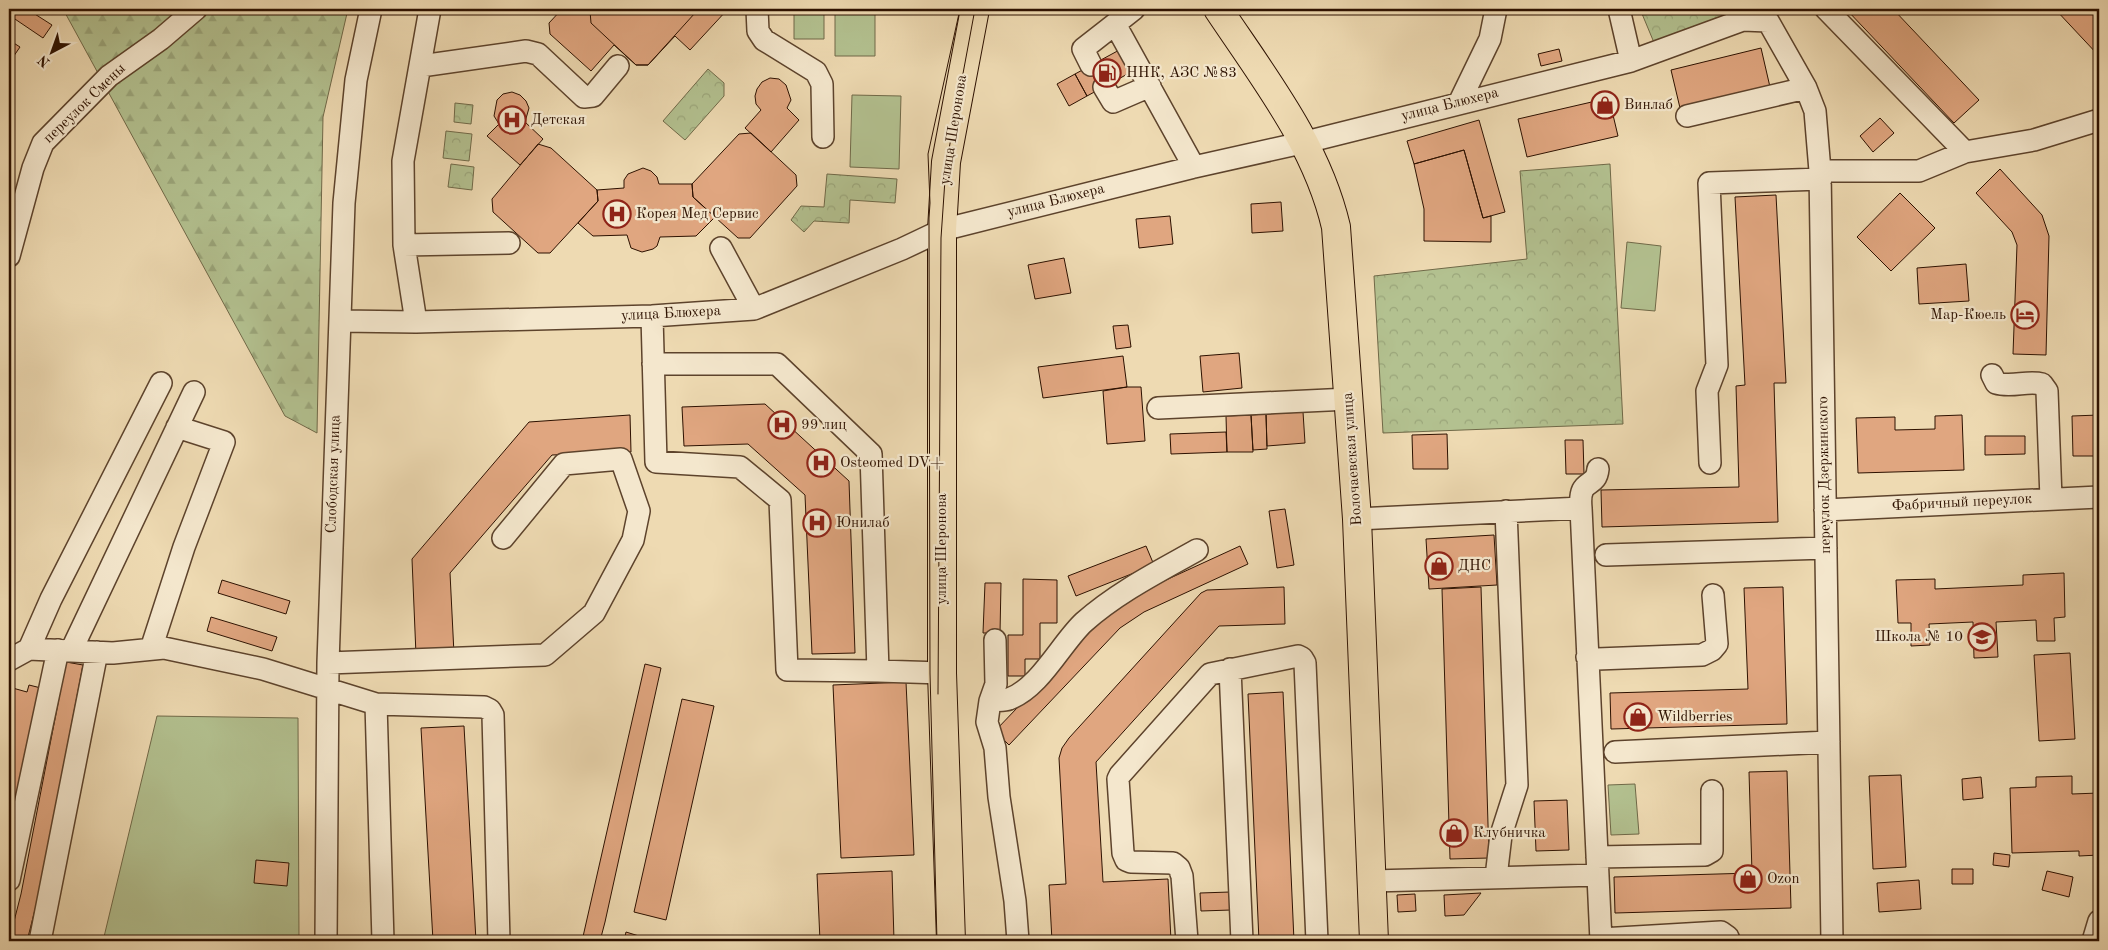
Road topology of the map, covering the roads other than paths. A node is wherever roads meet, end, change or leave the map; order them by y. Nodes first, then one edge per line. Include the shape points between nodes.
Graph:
1 (196, 9) edge
2 (371, 9) edge
3 (430, 9) edge
4 (757, 9) edge
5 (975, 9) edge
6 (1134, 9) edge
7 (1218, 9) edge
8 (1496, 9) edge
9 (1618, 9) edge
10 (1826, 9) edge
11 (1772, 15) edge
12 (1116, 24) junction
13 (1631, 61) junction
14 (1091, 65) dead end
15 (420, 66) junction
16 (618, 66) dead end
17 (1150, 86) junction
18 (1104, 87) dead end
19 (1806, 88) junction
20 (1459, 103) junction
21 (1687, 116) dead end
22 (2099, 120) edge
23 (823, 137) dead end
24 (1306, 142) junction
25 (1965, 152) junction
26 (1194, 167) junction
27 (1821, 175) junction
28 (942, 230) junction
29 (509, 243) dead end
30 (404, 245) junction
31 (720, 248) dead end
32 (9, 256) edge
33 (754, 309) junction
34 (652, 316) junction
35 (340, 321) junction
36 (416, 322) junction
37 (653, 364) junction
38 (1992, 375) dead end
39 (161, 384) dead end
40 (194, 392) dead end
41 (1349, 398) junction
42 (1158, 408) dead end
43 (177, 427) junction
44 (1710, 463) dead end
45 (1598, 469) dead end
46 (2099, 497) edge
47 (2051, 499) junction
48 (1580, 508) junction
49 (1825, 510) junction
50 (1506, 511) junction
51 (1357, 518) junction
52 (502, 538) dead end
53 (1826, 548) junction
54 (1198, 550) dead end
55 (1606, 555) dead end
56 (1712, 595) dead end
57 (995, 640) dead end
58 (29, 649) junction
59 (151, 649) junction
60 (65, 651) junction
61 (97, 652) junction
62 (1587, 657) junction
63 (9, 660) edge
64 (328, 663) junction
65 (1230, 669) junction
66 (878, 671) junction
67 (942, 673) junction
68 (327, 690) junction
69 (990, 701) junction
70 (376, 704) junction
71 (1829, 742) junction
72 (1615, 752) dead end
73 (1712, 791) dead end
74 (1597, 866) junction
75 (1496, 877) junction
76 (9, 880) edge
77 (1372, 881) junction
78 (2099, 921) edge
79 (1601, 940) edge
80 (40, 941) edge
81 (326, 941) edge
82 (383, 941) edge
83 (499, 941) edge
84 (951, 941) edge
85 (1018, 941) edge
86 (1186, 941) edge
87 (1242, 941) edge
88 (1317, 941) edge
89 (1374, 941) edge
90 (1729, 941) edge
91 (1832, 941) edge
92 (2093, 941) edge

1 - 32 street, переулок Смены via 161,40 109,76 43,142
2 - 35 street, Слободская улица via 356,80 344,203
3 - 15 street
4 - 23 street via 758,31 764,40 816,72 822,84
5 - 28 main road, улица Шеронова via 946,162
6 - 12 street
7 - 24 main road, Волочаевская улица
8 - 20 street via 1490,39
9 - 13 street
10 - 25 street
11 - 13 street, улица Блюхера via 1743,20
11 - 19 street, переулок Дзержинского
12 - 14 street via 1083,49
12 - 17 street
13 - 20 street, улица Блюхера
15 - 16 street via 526,51 538,54 584,97 593,96
15 - 30 street via 403,160
17 - 18 street via 1116,102 1111,100
17 - 26 street
19 - 21 street
19 - 27 street, переулок Дзержинского via 1815,111
20 - 24 street, улица Блюхера
22 - 25 street via 2034,140
24 - 26 street, улица Блюхера
24 - 41 main road, Волочаевская улица via 1323,181 1336,227
25 - 27 street via 1918,171
26 - 28 street, улица Блюхера
27 - 44 street via 1709,183 1717,365 1707,391
27 - 49 street, переулок Дзержинского
28 - 33 street, улица Блюхера
28 - 67 main road, улица Шеронова
29 - 30 street
30 - 36 street
31 - 33 street
33 - 34 street, улица Блюхера
34 - 36 street, улица Блюхера
34 - 37 street
35 - 36 street, улица Блюхера
35 - 64 street, Слободская улица
37 - 66 street via 777,364 871,454
37 - 66 street via 656,462 740,468 780,500 787,670
38 - 47 street via 1996,383 2006,386 2034,382 2042,384 2046,391
39 - 58 street via 51,599
40 - 43 street
41 - 42 street
41 - 51 main road, Волочаевская улица
43 - 59 street via 224,442 184,547
43 - 60 street
45 - 48 street via 1594,480 1581,490
46 - 47 street, Фабричный переулок
47 - 49 street, Фабричный переулок
48 - 50 street
48 - 62 street
49 - 53 street, переулок Дзержинского
50 - 51 street
50 - 75 street via 1517,785 1501,834
51 - 77 main road, Волочаевская улица
52 - 64 street via 564,464 621,459 639,511 633,540 594,613 545,655
53 - 55 street
53 - 71 street, переулок Дзержинского
54 - 69 street via 1121,593 1083,624 1028,687 1010,698
56 - 62 street via 1717,644 1702,655
57 - 69 street via 996,684
58 - 60 street
58 - 63 street
59 - 61 street
59 - 68 street via 164,648 263,669
60 - 61 street
60 - 76 street
61 - 80 street
62 - 74 street
64 - 68 street, Слободская улица
65 - 86 street via 1213,672 1206,677 1118,779 1123,853 1131,862 1173,863 1179,868
65 - 87 street
65 - 88 street via 1298,656 1305,663
66 - 67 street
67 - 84 main road, улица Шеронова
68 - 70 street
68 - 81 street, Слободская улица
69 - 85 street via 987,722 995,748
70 - 82 street
70 - 83 street via 484,707 493,715
71 - 72 street
71 - 91 street, переулок Дзержинского
73 - 74 street via 1712,851 1705,855
74 - 75 street
74 - 79 street
75 - 77 street
77 - 89 main road, Волочаевская улица
78 - 92 street
79 - 90 street via 1721,932

